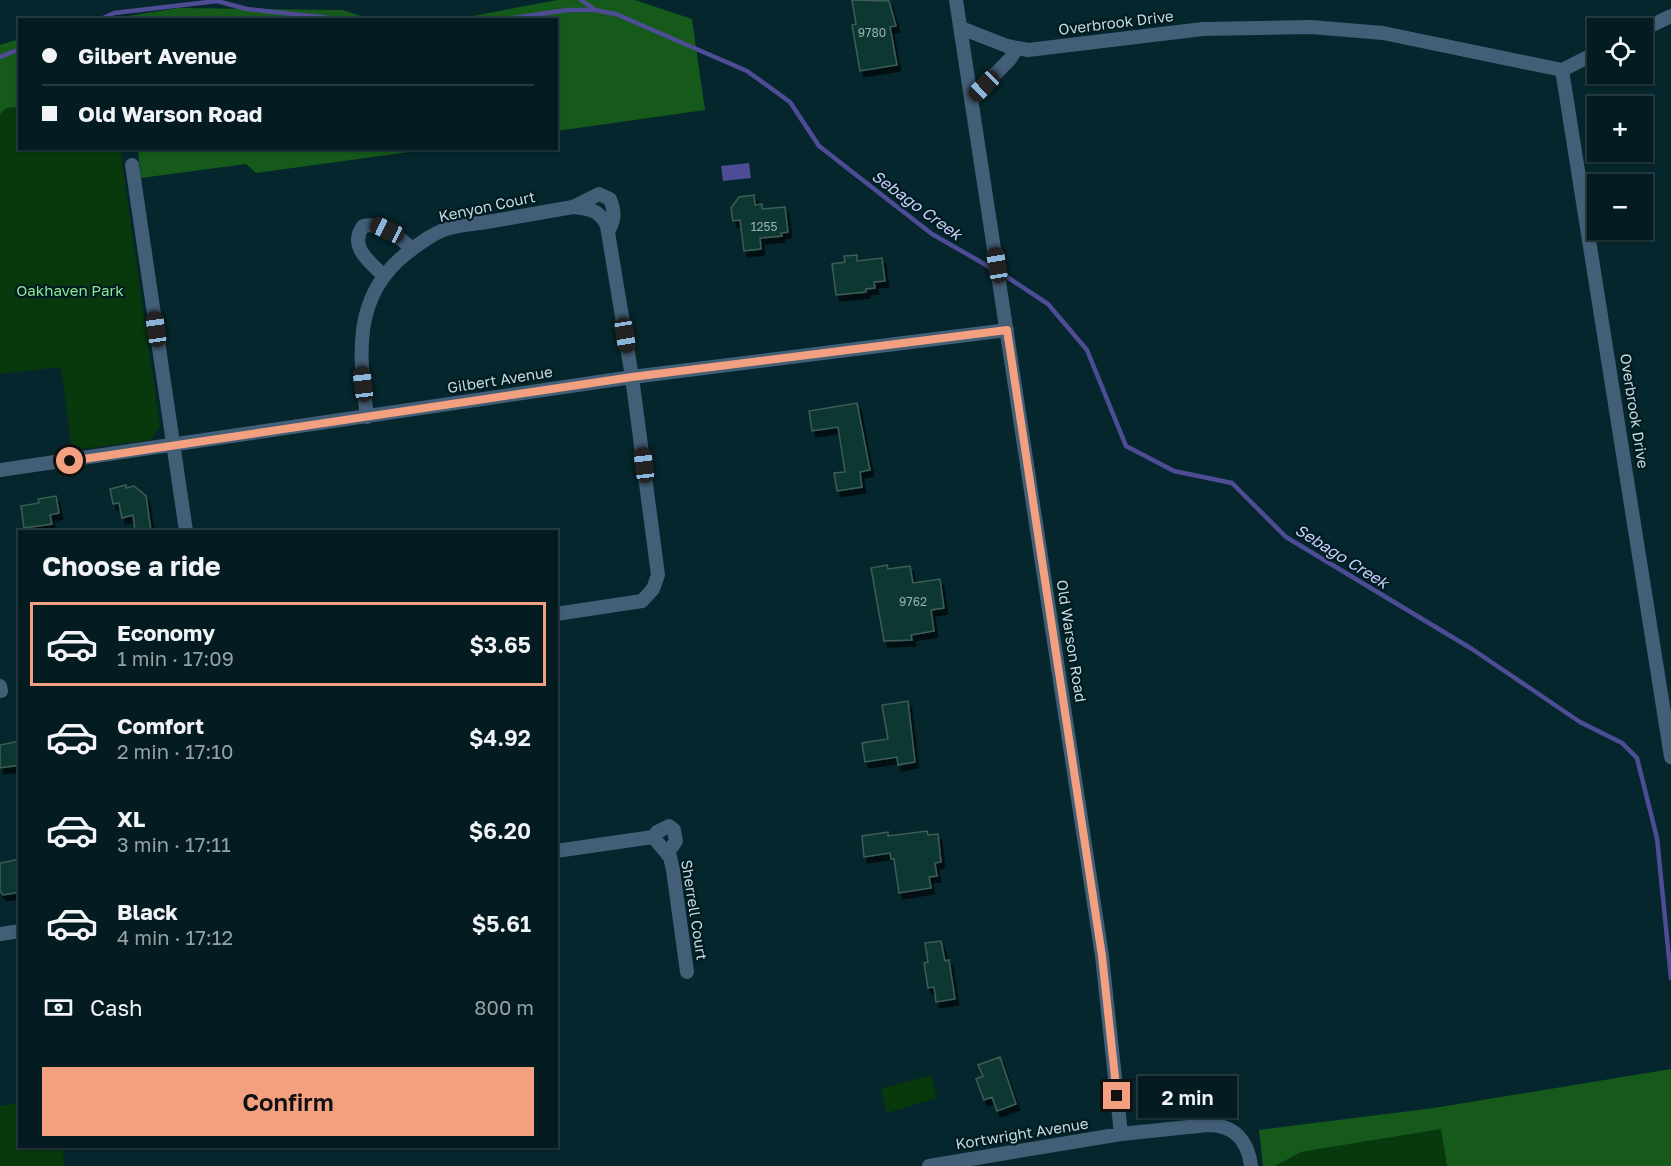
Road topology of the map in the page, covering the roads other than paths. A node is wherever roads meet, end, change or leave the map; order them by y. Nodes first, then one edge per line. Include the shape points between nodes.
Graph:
1 (956, 0) edge
2 (1671, 16) edge
3 (1653, 25) edge
4 (961, 28) junction
5 (1017, 48) junction
6 (1587, 58) edge
7 (1562, 70) junction
8 (972, 98) junction
9 (132, 165) dead end
10 (412, 249) junction
11 (384, 276) junction
12 (1007, 330) junction
13 (632, 377) junction
14 (367, 417) junction
15 (173, 446) junction
16 (0, 470) edge
17 (186, 530) edge
18 (558, 614) edge
19 (0, 686) edge
20 (1, 691) edge
21 (1671, 757) edge
22 (653, 837) junction
23 (558, 851) edge
24 (667, 854) junction
25 (18, 931) edge
26 (0, 934) edge
27 (687, 972) dead end
28 (1121, 1134) junction
29 (929, 1166) edge
30 (1251, 1166) edge

1 - 4 street, Old Warson Road
2 - 3 street
4 - 5 street, Overbrook Drive
4 - 8 street, Old Warson Road
5 - 7 street, Overbrook Drive via 1028,50 1203,29 1311,27 1383,33
5 - 8 street
6 - 7 street
7 - 21 street, Overbrook Drive
8 - 12 street, Old Warson Road
9 - 15 street
10 - 11 street, Kenyon Court
10 - 11 street via 375,224 363,226 357,234 358,246 364,259
10 - 13 street, Kenyon Court via 447,229 573,207 599,195 610,199 615,210 607,229
11 - 14 street, Kenyon Court via 374,288 361,342 360,368
12 - 13 street, Gilbert Avenue
12 - 28 street, Old Warson Road via 1102,956
13 - 14 street, Gilbert Avenue
13 - 18 street, Kenyon Court via 658,575 642,601
14 - 15 street, Gilbert Avenue
15 - 16 street, Gilbert Avenue
15 - 17 street
19 - 20 street
22 - 23 street
22 - 24 street, Sherrell Court
22 - 24 street, Sherrell Court via 669,826 674,830 676,841
24 - 27 street, Sherrell Court via 673,870
25 - 26 street
28 - 29 street, Kortwright Avenue
28 - 30 street via 1220,1125 1245,1143

